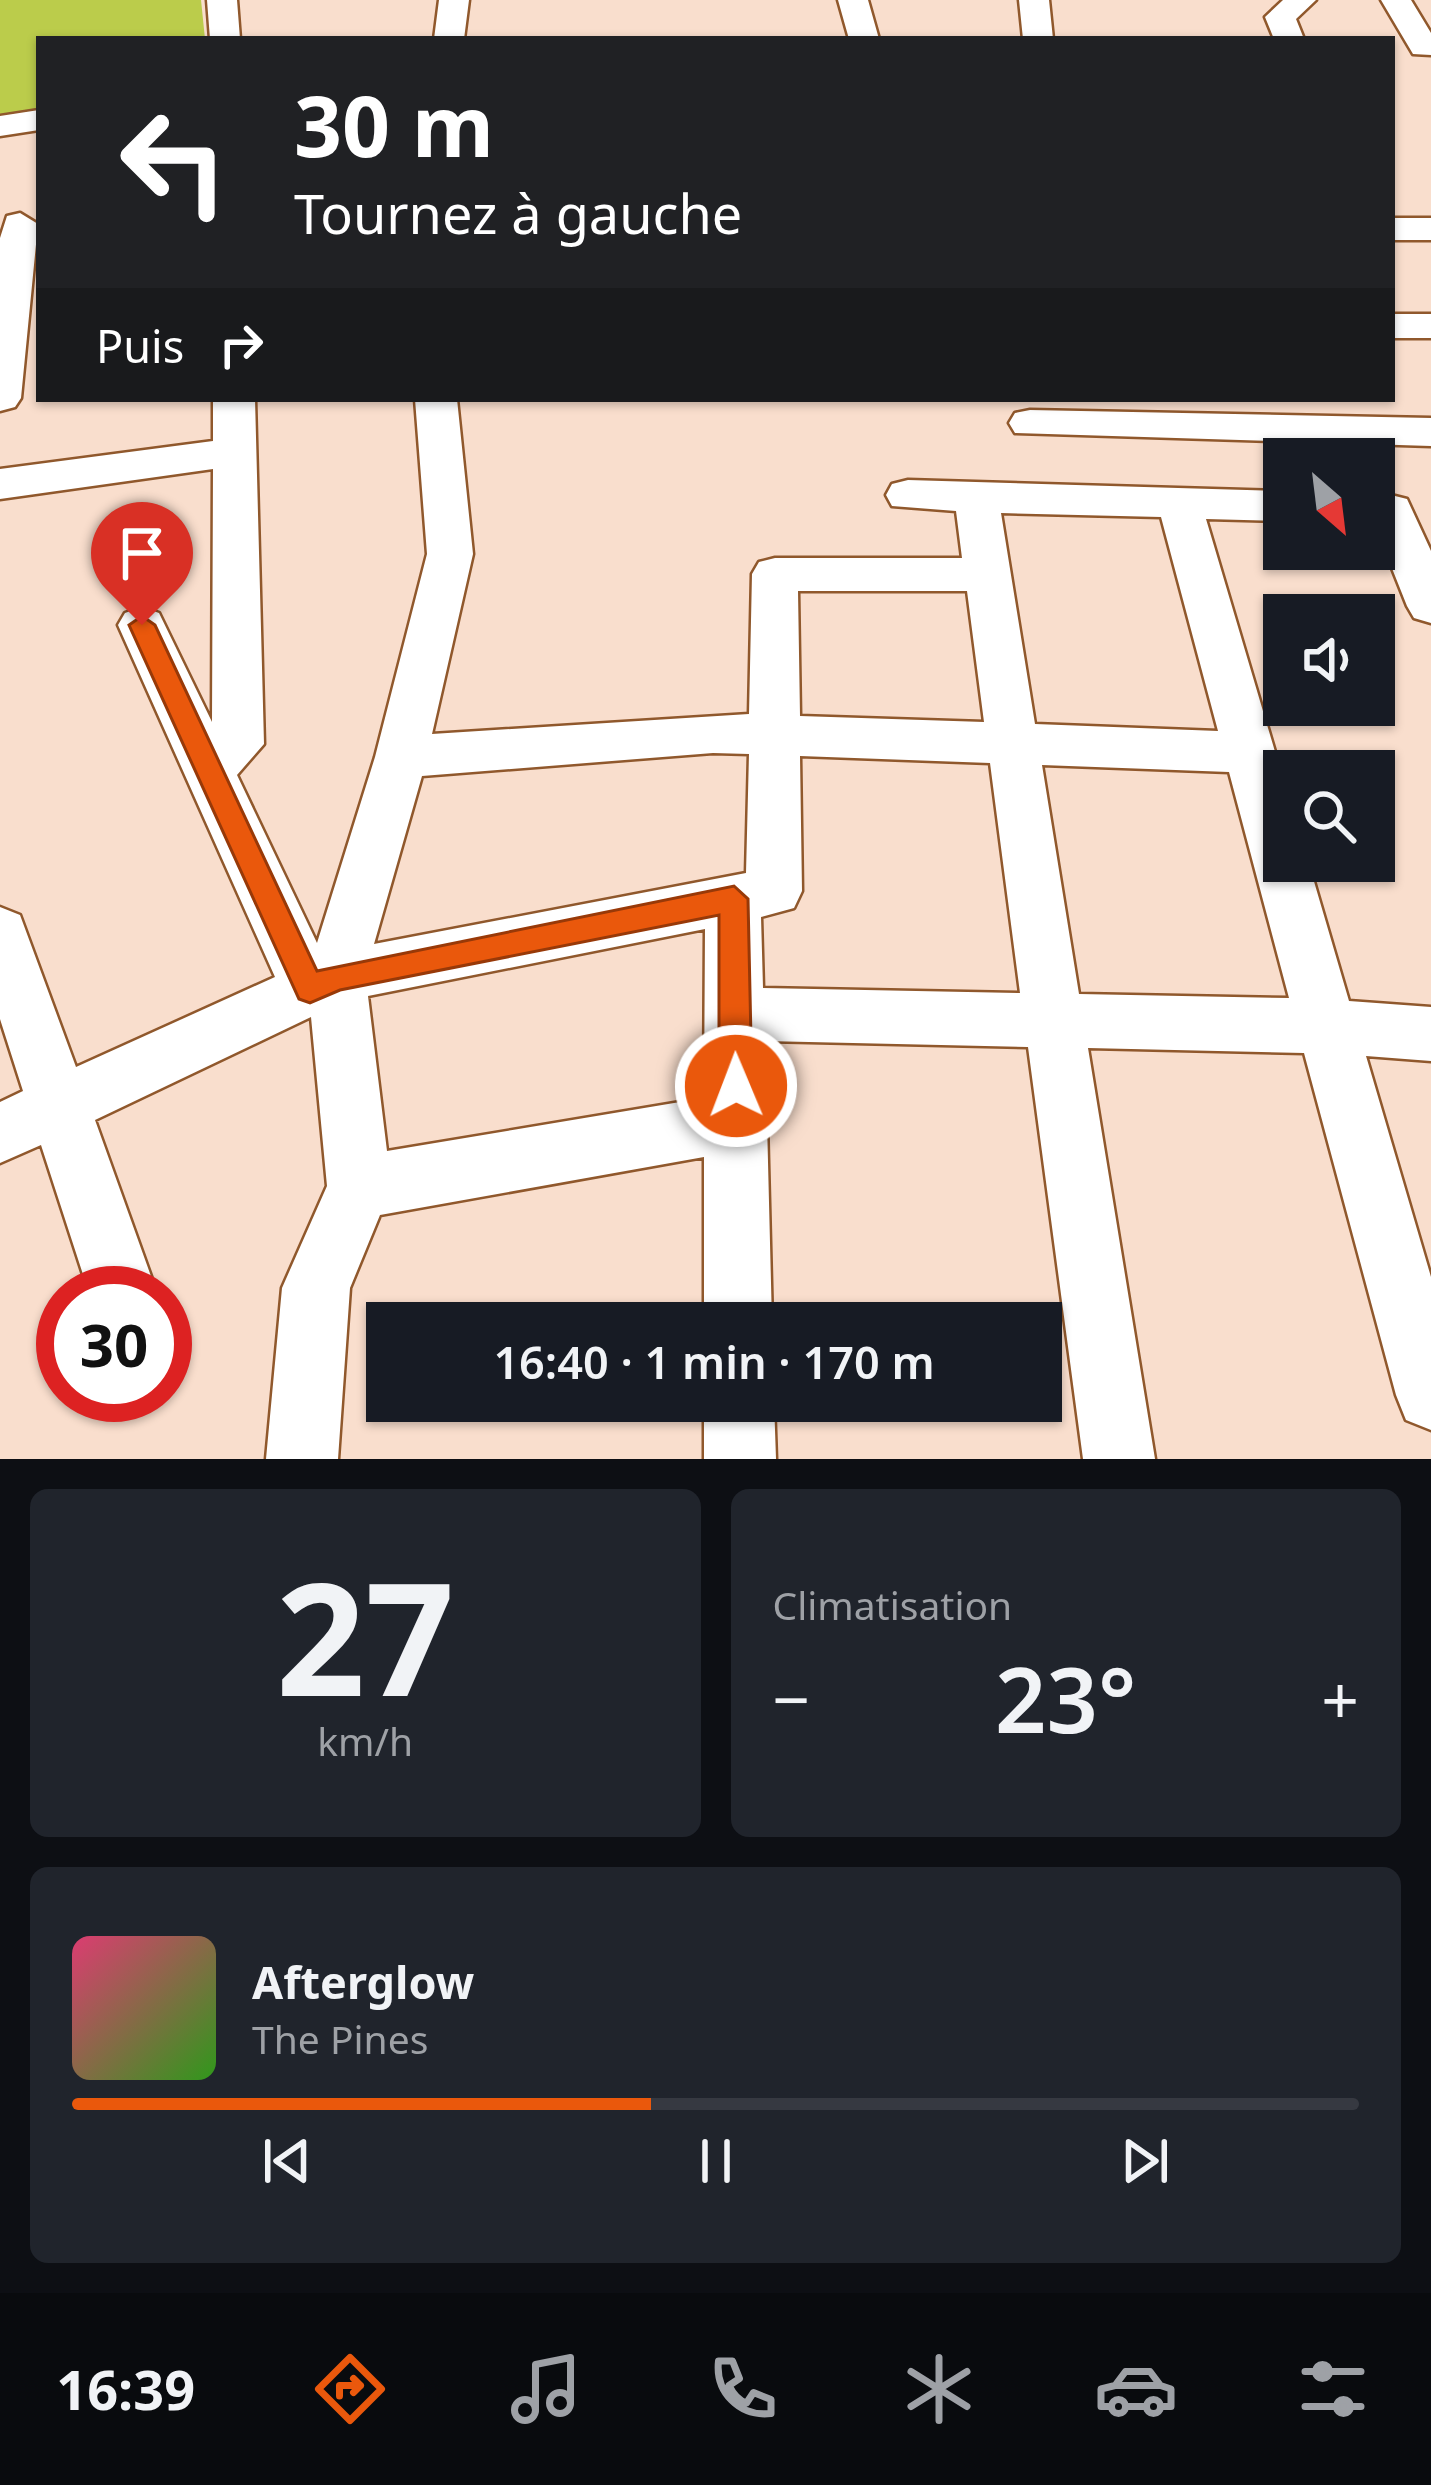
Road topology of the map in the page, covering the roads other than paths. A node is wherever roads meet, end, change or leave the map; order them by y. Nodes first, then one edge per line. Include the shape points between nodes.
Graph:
1 (222, 0) edge
2 (454, 0) edge
3 (853, 0) edge
4 (1034, 0) edge
5 (1301, 0) edge
6 (1410, 10) edge
7 (225, 36) edge
8 (449, 36) edge
9 (863, 36) edge
10 (1038, 36) edge
11 (1288, 36) edge
12 (1395, 46) edge
13 (1395, 47) edge
14 (1431, 61) edge
15 (36, 120) edge
16 (0, 126) edge
17 (1431, 196) edge
18 (1431, 212) edge
19 (20, 225) edge
20 (1395, 229) edge
21 (1431, 229) edge
22 (1395, 326) edge
23 (1431, 326) edge
24 (36, 345) edge
25 (1, 351) edge
26 (0, 398) edge
27 (234, 402) edge
28 (436, 402) edge
29 (1020, 411) edge
30 (1431, 431) edge
31 (235, 452) junction
32 (0, 484) edge
33 (908, 495) dead end
34 (976, 497) junction
35 (1094, 501) junction
36 (1180, 503) junction
37 (1263, 505) edge
38 (1398, 510) edge
39 (988, 575) junction
40 (1431, 606) edge
41 (142, 625) dead end
42 (774, 736) junction
43 (1012, 744) junction
44 (1250, 752) junction
45 (401, 757) junction
46 (208, 770) junction
47 (734, 899) junction
48 (0, 932) edge
49 (323, 983) junction
50 (735, 1014) junction
51 (1054, 1024) junction
52 (1327, 1026) junction
53 (1431, 1034) edge
54 (58, 1106) junction
55 (736, 1122) junction
56 (0, 1133) edge
57 (359, 1187) junction
58 (114, 1266) edge
59 (738, 1302) edge
60 (1431, 1395) edge
61 (739, 1422) edge
62 (302, 1459) edge
63 (740, 1459) edge
64 (1119, 1459) edge

1 - 7 street
2 - 8 street
3 - 9 street
4 - 10 street
5 - 11 street via 1280,17
6 - 12 street via 1424,47
13 - 14 street
15 - 16 street
17 - 18 street via 1418,197
19 - 25 street
20 - 21 street
22 - 23 street
24 - 25 street
25 - 26 street
27 - 31 street
28 - 45 street via 450,554
29 - 30 street
29 - 35 street
31 - 32 street
31 - 46 street via 238,744
33 - 34 street
34 - 35 street
34 - 39 street
35 - 36 street
36 - 37 street
36 - 44 street
38 - 40 street
39 - 42 street via 775,574
39 - 43 street
41 - 46 street
42 - 43 street
42 - 45 street via 712,733
42 - 47 street via 774,891
43 - 44 street
43 - 51 street
44 - 52 street
45 - 49 street
46 - 49 street
47 - 49 street
47 - 50 street
48 - 54 street
49 - 54 street
49 - 57 street
50 - 51 street
50 - 55 street
51 - 52 street
51 - 64 street
52 - 53 street
52 - 60 street
54 - 56 street
54 - 58 street
55 - 57 street
55 - 59 street
57 - 62 street via 316,1288
61 - 63 street

